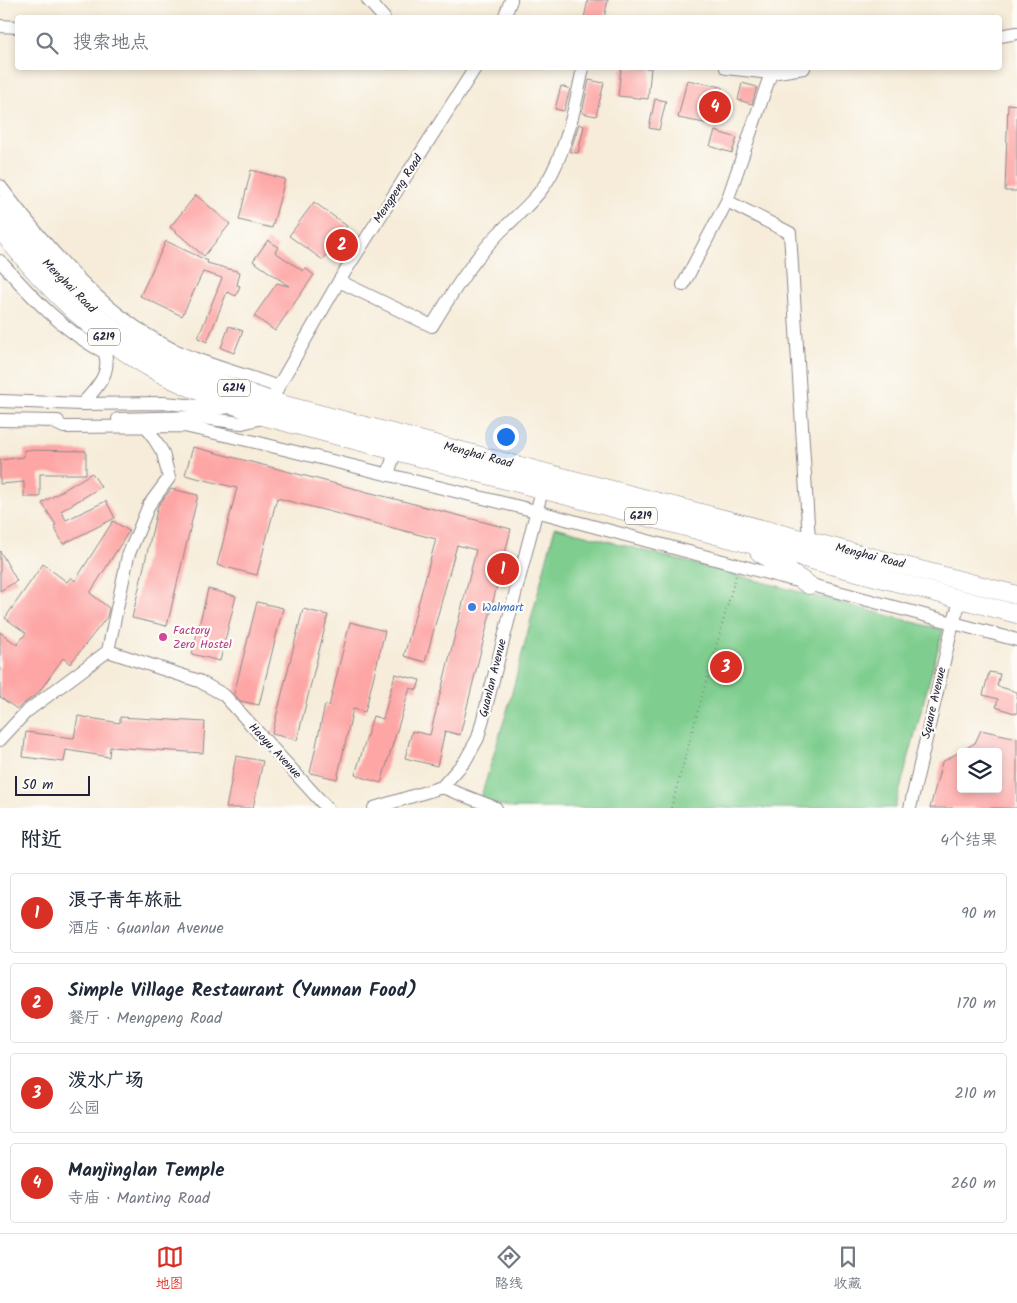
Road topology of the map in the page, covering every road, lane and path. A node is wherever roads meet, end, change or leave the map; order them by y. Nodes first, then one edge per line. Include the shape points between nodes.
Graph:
1 (368, 0) edge
2 (511, 0) edge
3 (381, 15) edge
4 (505, 15) edge
5 (0, 26) edge
6 (15, 27) edge
7 (1017, 33) edge
8 (1002, 36) edge
9 (474, 70) edge
10 (583, 70) edge
11 (744, 70) edge
12 (791, 70) edge
13 (771, 73) junction
14 (0, 186) edge
15 (727, 201) junction
16 (0, 205) edge
17 (0, 229) edge
18 (0, 261) edge
19 (339, 280) junction
20 (683, 285) dead end
21 (88, 325) junction
22 (106, 352) junction
23 (196, 374) joint
24 (0, 401) edge
25 (272, 402) junction
26 (82, 404) junction
27 (238, 406) junction
28 (0, 420) edge
29 (51, 421) junction
30 (147, 427) junction
31 (395, 451) junction
32 (388, 474) junction
33 (542, 490) junction
34 (536, 511) junction
35 (809, 540) junction
36 (746, 543) junction
37 (739, 566) junction
38 (966, 581) junction
39 (809, 585) junction
40 (1017, 595) edge
41 (961, 599) junction
42 (1017, 614) edge
43 (953, 623) junction
44 (1017, 640) edge
45 (108, 651) junction
46 (0, 740) edge
47 (442, 786) junction
48 (396, 805) edge
49 (327, 808) edge
50 (374, 808) edge
51 (496, 808) edge
52 (671, 808) edge
53 (910, 808) edge

1 - 3 street
2 - 4 street
5 - 6 street
7 - 8 street
9 - 19 street, Mengpeng Road
10 - 19 street via 552,174 520,215 500,233 462,278 432,326
11 - 13 street
12 - 13 street
13 - 15 street
14 - 25 street via 67,266 111,308 171,348 202,361
15 - 20 street
15 - 35 street via 790,233
16 - 23 highway, Menghai Road / G219 via 38,253 91,309 144,350
17 - 21 highway, Menghai Road / G219 via 28,266
18 - 22 street via 83,341
19 - 25 street, Mengpeng Road
21 - 22 street
21 - 27 highway, Menghai Road / G219 via 138,360 203,393
22 - 26 street via 102,384
23 - 25 highway, Menghai Road / G214
24 - 26 street
25 - 27 highway, Menghai Road / G214
25 - 29 street via 242,423 195,417
25 - 31 highway, Menghai Road / G219
25 - 35 highway, Menghai Road / G219
26 - 27 street
28 - 29 street
29 - 30 street via 64,427
30 - 32 street via 184,426
30 - 45 street via 164,453 169,478 149,505 128,556
31 - 32 street
31 - 33 highway, Menghai Road / G219
32 - 34 street
33 - 34 street, Guanlan Avenue
33 - 36 highway, Menghai Road / G219
34 - 37 street
34 - 47 street, Guanlan Avenue via 478,738 465,761
35 - 38 highway, Menghai Road / G219
36 - 39 highway
36 - 41 highway, Menghai Road / G219
37 - 39 street
37 - 52 path
38 - 40 highway, Menghai Road / G219
38 - 41 highway
39 - 43 street
41 - 42 highway, Menghai Road / G219
41 - 43 street, Square Avenue
43 - 44 street
43 - 53 street, Square Avenue
45 - 46 street via 26,712
45 - 49 street, Haoyu Avenue via 200,681 224,695
47 - 48 street, Guanlan Avenue
47 - 51 street
48 - 50 street, Guanlan Avenue

